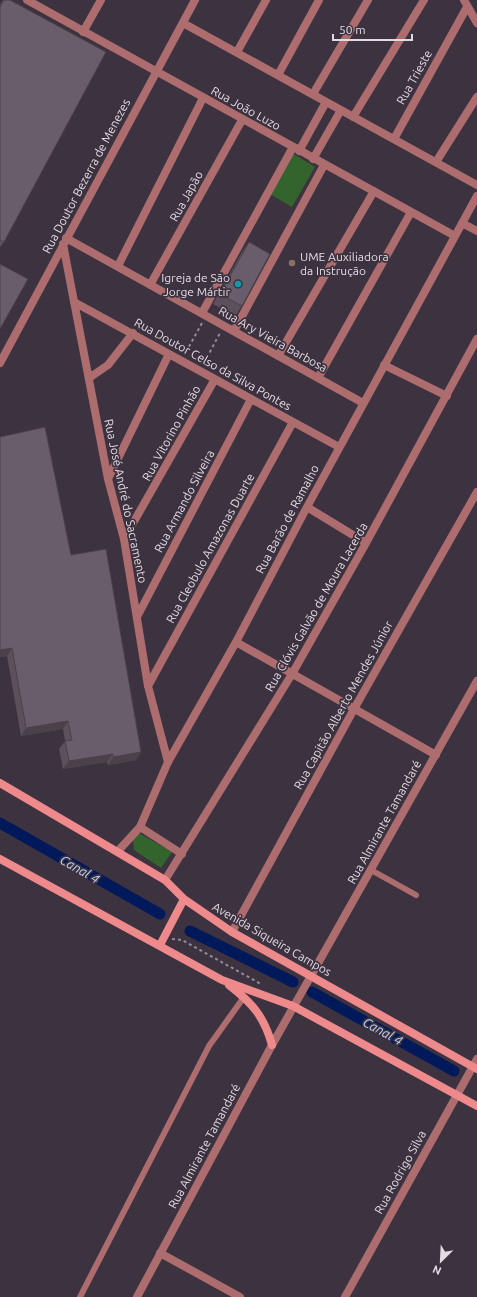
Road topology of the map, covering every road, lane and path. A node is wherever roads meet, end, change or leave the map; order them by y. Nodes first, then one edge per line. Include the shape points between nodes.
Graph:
1 (27, 0) edge
2 (101, 0) edge
3 (195, 0) edge
4 (266, 0) edge
5 (319, 0) edge
6 (368, 0) edge
7 (424, 0) edge
8 (465, 3) edge
9 (182, 23) junction
10 (477, 23) edge
11 (83, 32) junction
12 (237, 52) junction
13 (156, 72) junction
14 (278, 75) junction
15 (312, 94) junction
16 (477, 97) edge
17 (203, 98) junction
18 (326, 102) junction
19 (341, 110) junction
20 (353, 117) junction
21 (242, 120) junction
22 (394, 139) junction
23 (296, 149) junction
24 (314, 159) junction
25 (436, 162) junction
26 (324, 165) junction
27 (477, 185) edge
28 (374, 192) junction
29 (477, 196) edge
30 (410, 212) junction
31 (462, 223) junction
32 (477, 231) edge
33 (455, 236) junction
34 (65, 241) junction
35 (118, 266) junction
36 (150, 285) junction
37 (74, 302) junction
38 (204, 315) junction
39 (224, 326) junction
40 (234, 331) junction
41 (133, 333) junction
42 (477, 339) edge
43 (169, 354) junction
44 (278, 356) junction
45 (181, 360) junction
46 (0, 363) edge
47 (384, 365) junction
48 (199, 370) junction
49 (89, 378) junction
50 (318, 378) junction
51 (215, 379) junction
52 (446, 396) junction
53 (251, 399) junction
54 (363, 404) junction
55 (294, 422) junction
56 (339, 447) junction
57 (108, 479) junction
58 (477, 492) edge
59 (307, 507) junction
60 (124, 539) junction
61 (366, 543) junction
62 (138, 615) junction
63 (236, 642) junction
64 (292, 674) junction
65 (477, 681) edge
66 (148, 686) junction
67 (354, 709) junction
68 (436, 755) junction
69 (168, 762) junction
70 (0, 783) edge
71 (140, 827) junction
72 (118, 851) junction
73 (182, 854) junction
74 (0, 859) edge
75 (371, 870) junction
76 (165, 880) junction
77 (416, 895) dead end
78 (182, 903) junction
79 (232, 932) junction
80 (182, 940) dead end
81 (160, 945) junction
82 (310, 978) junction
83 (222, 980) junction
84 (264, 985) dead end
85 (244, 997) junction
86 (294, 1004) junction
87 (272, 1045) junction
88 (474, 1066) edge
89 (458, 1094) junction
90 (477, 1106) edge
91 (160, 1253) junction
92 (80, 1297) edge
93 (137, 1297) edge
94 (240, 1297) edge
95 (345, 1297) edge

1 - 11 street, Rua João Luzo
2 - 11 street
3 - 9 street, Rua Doutor Bezerra de Menezes
4 - 12 street
5 - 14 street
6 - 15 street
7 - 20 street
8 - 10 street
8 - 22 street, Rua Trieste
9 - 12 street
9 - 13 street, Rua Doutor Bezerra de Menezes
11 - 13 street, Rua João Luzo
12 - 14 street
13 - 17 street, Rua João Luzo
13 - 34 street, Rua Doutor Bezerra de Menezes
14 - 15 street
15 - 18 street
16 - 25 street
17 - 21 street, Rua João Luzo
17 - 35 street
18 - 19 street
18 - 23 street
19 - 20 street
19 - 24 street
20 - 22 street
21 - 23 street, Rua João Luzo
21 - 36 street, Rua Japão
22 - 25 street
23 - 24 street, Rua João Luzo
23 - 38 street
24 - 26 street, Rua João Luzo
25 - 27 street
26 - 28 street, Rua João Luzo
26 - 40 street
28 - 30 street, Rua João Luzo
28 - 44 street
29 - 31 street, Rua Barão de Ramalho
30 - 33 street, Rua João Luzo
30 - 50 street
31 - 32 street
31 - 33 street, Rua Barão de Ramalho
33 - 47 street, Rua Barão de Ramalho
34 - 35 street, Rua Ary Vieira Barbosa
34 - 37 street, Rua José André do Sacramento
34 - 46 street, Rua Doutor Bezerra de Menezes
35 - 36 street, Rua Ary Vieira Barbosa
36 - 38 street, Rua Ary Vieira Barbosa
37 - 41 street, Rua Doutor Celso da Silva Pontes
37 - 49 street, Rua José André do Sacramento
38 - 39 street, Rua Ary Vieira Barbosa
38 - 45 path
39 - 40 street, Rua Ary Vieira Barbosa
39 - 48 path
40 - 44 street, Rua Ary Vieira Barbosa
41 - 43 street, Rua Doutor Celso da Silva Pontes
41 - 49 street via 108,365
42 - 52 street, Rua Clóvis Galvão de Moura Lacerda
43 - 45 street, Rua Doutor Celso da Silva Pontes
43 - 57 street
44 - 50 street, Rua Ary Vieira Barbosa
45 - 48 street, Rua Doutor Celso da Silva Pontes
47 - 52 street
47 - 54 street, Rua Barão de Ramalho
48 - 51 street, Rua Doutor Celso da Silva Pontes
49 - 57 street, Rua José André do Sacramento
50 - 54 street, Rua Ary Vieira Barbosa
51 - 53 street, Rua Doutor Celso da Silva Pontes
51 - 60 street, Rua Vitorino Pinhão
52 - 61 street, Rua Clóvis Galvão de Moura Lacerda
53 - 55 street, Rua Doutor Celso da Silva Pontes
53 - 62 street, Rua Armando Silveira
54 - 56 street, Rua Barão de Ramalho
55 - 56 street, Rua Doutor Celso da Silva Pontes
55 - 66 street, Rua Cleobulo Amazonas Duarte
56 - 59 street, Rua Barão de Ramalho
57 - 60 street, Rua José André do Sacramento
58 - 67 street, Rua Capitão Alberto Mendes Júnior
59 - 61 street
59 - 63 street, Rua Barão de Ramalho
60 - 62 street, Rua José André do Sacramento
61 - 64 street, Rua Clóvis Galvão de Moura Lacerda
62 - 66 street, Rua José André do Sacramento
63 - 64 street
63 - 69 street, Rua Barão de Ramalho
64 - 67 street
64 - 73 street, Rua Clóvis Galvão de Moura Lacerda
65 - 68 street, Rua Almirante Tamandaré
66 - 69 street, Rua José André do Sacramento
67 - 68 street
67 - 79 street, Rua Capitão Alberto Mendes Júnior
68 - 75 street, Rua Almirante Tamandaré
69 - 71 street, Rua Barão de Ramalho
70 - 72 main road, Avenida Siqueira Campos
71 - 72 street, Rua Barão de Ramalho
71 - 73 street
72 - 76 main road, Avenida Siqueira Campos
73 - 76 street, Rua Clóvis Galvão de Moura Lacerda
74 - 81 main road
75 - 77 lane
75 - 82 street, Rua Almirante Tamandaré
76 - 78 main road, Avenida Siqueira Campos
78 - 79 main road, Avenida Siqueira Campos
78 - 81 main road
79 - 82 main road, Avenida Siqueira Campos
80 - 84 path
81 - 83 main road
82 - 86 street, Rua Almirante Tamandaré
82 - 88 main road, Avenida Siqueira Campos
83 - 85 main road
83 - 86 main road
85 - 87 main road via 259,1012 268,1029
85 - 92 lane via 209,1046
86 - 87 street, Rua Almirante Tamandaré
86 - 89 main road
87 - 91 street, Rua Almirante Tamandaré
88 - 89 street, Rua Rodrigo Silva
89 - 90 main road
89 - 95 street, Rua Rodrigo Silva
91 - 93 street, Rua Almirante Tamandaré
91 - 94 street

